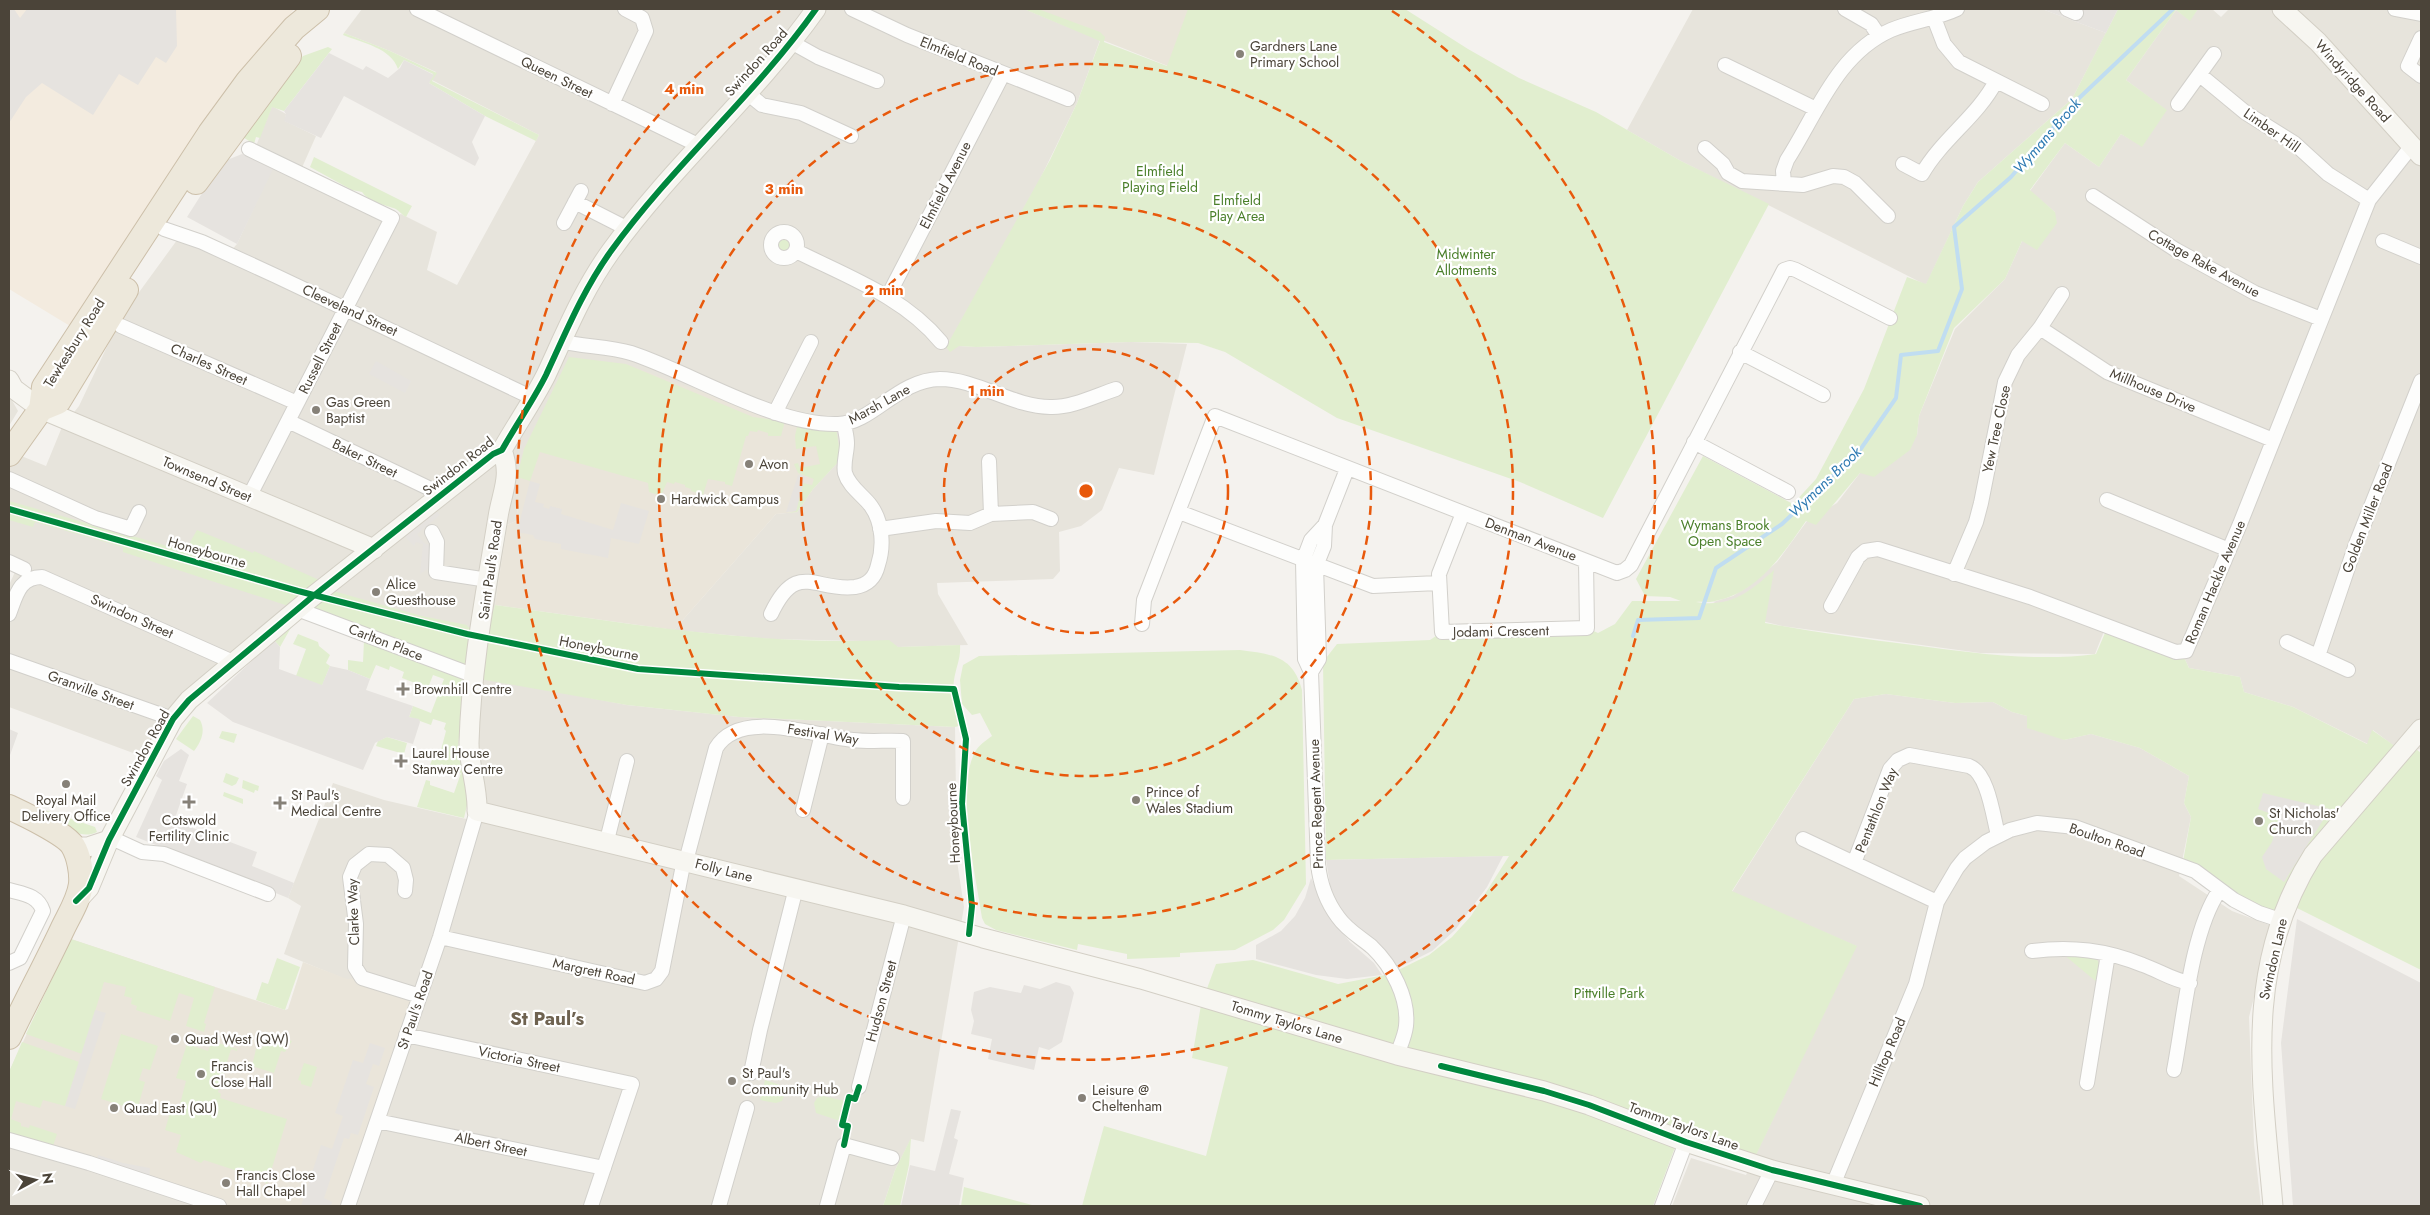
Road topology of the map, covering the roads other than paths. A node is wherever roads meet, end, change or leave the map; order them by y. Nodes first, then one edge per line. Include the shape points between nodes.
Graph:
1 (417, 9) edge
2 (625, 9) edge
3 (816, 9) edge
4 (852, 9) edge
5 (1845, 9) edge
6 (1957, 9) edge
7 (2282, 9) edge
8 (2395, 9) edge
9 (313, 13) edge
10 (2421, 14) edge
11 (1934, 18) junction
12 (1880, 36) junction
13 (2421, 38) edge
14 (791, 42) junction
15 (2214, 54) dead end
16 (1724, 65) dead end
17 (1003, 74) junction
18 (2200, 75) junction
19 (2421, 76) edge
20 (877, 81) dead end
21 (1996, 81) junction
22 (746, 92) junction
23 (1068, 99) dead end
24 (612, 104) junction
25 (2042, 104) dead end
26 (2178, 104) dead end
27 (1816, 109) junction
28 (851, 136) dead end
29 (698, 145) junction
30 (1705, 148) dead end
31 (249, 149) dead end
32 (2416, 151) edge
33 (1902, 164) dead end
34 (1784, 184) junction
35 (2093, 196) dead end
36 (2369, 200) junction
37 (1888, 216) dead end
38 (564, 223) dead end
39 (164, 229) junction
40 (628, 229) junction
41 (2383, 241) dead end
42 (796, 251) dead end
43 (2421, 258) edge
44 (2062, 294) dead end
45 (888, 296) junction
46 (346, 308) junction
47 (1890, 318) dead end
48 (2321, 319) junction
49 (120, 326) dead end
50 (2040, 328) junction
51 (560, 342) junction
52 (811, 342) dead end
53 (941, 342) dead end
54 (1740, 352) junction
55 (9, 380) edge
56 (2421, 381) edge
57 (1116, 390) dead end
58 (1823, 395) dead end
59 (532, 398) junction
60 (297, 402) junction
61 (41, 408) junction
62 (775, 412) junction
63 (288, 421) junction
64 (844, 424) junction
65 (2273, 440) junction
66 (1694, 442) junction
67 (502, 450) junction
68 (9, 454) edge
69 (989, 461) dead end
70 (1348, 468) junction
71 (9, 479) edge
72 (1788, 492) dead end
73 (442, 494) junction
74 (249, 497) junction
75 (2106, 500) dead end
76 (139, 512) dead end
77 (1179, 512) junction
78 (991, 514) junction
79 (1463, 514) junction
80 (1052, 519) dead end
81 (1325, 525) junction
82 (880, 529) junction
83 (432, 532) dead end
84 (374, 549) junction
85 (2229, 550) junction
86 (1303, 561) junction
87 (1586, 561) junction
88 (9, 562) edge
89 (1316, 566) junction
90 (27, 574) junction
91 (1954, 574) junction
92 (488, 580) junction
93 (1438, 583) junction
94 (1830, 606) dead end
95 (298, 609) junction
96 (9, 614) edge
97 (771, 614) dead end
98 (1142, 624) dead end
99 (2287, 642) dead end
100 (2318, 656) junction
101 (9, 661) edge
102 (233, 662) junction
103 (2348, 670) dead end
104 (1311, 672) junction
105 (475, 676) junction
106 (173, 719) junction
107 (822, 734) junction
108 (2415, 741) edge
109 (627, 761) dead end
110 (903, 798) dead end
111 (9, 806) edge
112 (803, 810) dead end
113 (477, 811) junction
114 (1998, 835) junction
115 (1803, 839) dead end
116 (606, 844) junction
117 (106, 849) junction
118 (74, 856) junction
119 (685, 860) junction
120 (1854, 863) junction
121 (796, 888) junction
122 (9, 890) edge
123 (2220, 891) junction
124 (405, 892) dead end
125 (268, 894) dead end
126 (1937, 902) junction
127 (73, 907) junction
128 (904, 914) junction
129 (1932, 917) joint
130 (2280, 920) junction
131 (969, 934) joint
132 (440, 937) junction
133 (2032, 950) dead end
134 (2108, 954) junction
135 (9, 963) edge
136 (2190, 984) junction
137 (420, 996) junction
138 (406, 1035) junction
139 (9, 1037) edge
140 (1397, 1055) junction
141 (2174, 1070) dead end
142 (751, 1073) dead end
143 (2087, 1083) dead end
144 (859, 1087) dead end
145 (747, 1108) dead end
146 (377, 1121) junction
147 (9, 1140) edge
148 (1686, 1142) junction
149 (892, 1158) dead end
150 (604, 1168) junction
151 (1772, 1170) junction
152 (1833, 1185) junction
153 (219, 1206) edge
154 (348, 1206) edge
155 (591, 1206) edge
156 (718, 1206) edge
157 (827, 1206) edge
158 (1662, 1206) edge
159 (1754, 1206) edge
160 (1920, 1206) edge
161 (2273, 1206) edge

1 - 24 street, Queen Street
2 - 24 street via 642,18 646,31
3 - 14 street, Swindon Road
4 - 17 street, Elmfield Road
5 - 12 street via 1871,24
6 - 11 street
7 - 32 street, Windyridge Road via 2332,56
8 - 10 street
9 - 39 highway, Tewkesbury Road via 302,38
9 - 61 highway, Tewkesbury Road via 294,28 248,81 210,133 44,387
11 - 12 street via 1902,26
11 - 21 street via 1944,44 1954,58
12 - 27 street via 1842,68
13 - 19 street via 2408,66
14 - 20 street via 818,57
14 - 22 street, Swindon Road
15 - 18 street
16 - 27 street
17 - 23 street, Elmfield Road
17 - 45 street, Elmfield Avenue
18 - 26 street
18 - 36 street, Limber Hill via 2246,113 2294,143 2328,174
21 - 25 street
21 - 33 street via 1987,98 1939,149 1922,174
22 - 28 street via 762,105 801,113
22 - 29 street, Swindon Road
24 - 29 street, Queen Street
27 - 34 street via 1784,165
29 - 40 street, Swindon Road
30 - 34 street via 1736,179
31 - 46 street, Russell Street via 392,218
32 - 36 street, Roman Hackle Avenue
34 - 37 street via 1810,184 1833,176 1844,177 1855,183
35 - 48 street, Cottage Rake Avenue via 2184,254 2255,292
36 - 48 street, Roman Hackle Avenue
38 - 40 street via 578,197
39 - 46 street, Cleeveland Street via 202,242
39 - 61 highway, Tewkesbury Road via 58,402
40 - 51 street, Swindon Road via 585,291
41 - 43 street
42 - 45 street
44 - 50 street, Yew Tree Close
45 - 53 street via 926,324
46 - 59 street, Cleeveland Street
46 - 60 street, Russell Street
47 - 54 street, Denman Avenue via 1787,268 1781,272
48 - 65 street, Roman Hackle Avenue
49 - 60 street, Charles Street
50 - 65 street, Millhouse Drive via 2107,372
50 - 91 street, Yew Tree Close via 2018,356 2005,382 1976,522
51 - 59 street, Swindon Road
51 - 62 street, Marsh Lane via 629,353
52 - 62 street
54 - 58 street
54 - 66 street, Denman Avenue
55 - 61 street, Townsend Street via 14,389
56 - 100 street, Golden Miller Road via 2353,552
57 - 64 street, Marsh Lane via 1051,408 956,382 928,380 904,388 854,421
59 - 67 street, Swindon Road
60 - 63 street, Russell Street
61 - 68 highway
61 - 74 street, Townsend Street
62 - 64 street, Marsh Lane via 792,418
63 - 73 street, Baker Street
63 - 74 street, Russell Street
64 - 82 street via 847,442 845,474 871,507
65 - 85 street, Roman Hackle Avenue
66 - 72 street
66 - 87 street, Denman Avenue via 1628,568 1612,572
67 - 73 street, Swindon Road
67 - 92 street, Saint Paul's Road via 508,472
69 - 78 street
70 - 77 street, Denman Avenue via 1215,416
70 - 79 street, Denman Avenue
70 - 81 street, Prince Regent Avenue
71 - 76 street via 95,518 131,529
73 - 84 street, Swindon Road
74 - 84 street, Townsend Street
75 - 85 street
77 - 86 street
77 - 98 street, Denman Avenue via 1144,600
78 - 80 street via 1033,512
78 - 82 street via 970,523 936,520
79 - 87 street, Denman Avenue
79 - 93 street, Jodami Crescent
81 - 86 street, Prince Regent Avenue via 1311,540
81 - 89 street, Prince Regent Avenue via 1324,546
82 - 97 street via 880,558 870,581 854,587 804,582 784,590
83 - 92 street via 437,542 436,572
84 - 95 street, Swindon Road
85 - 91 street, Roman Hackle Avenue via 2189,646 2182,653 2030,596
86 - 89 street
86 - 104 street, Prince Regent Avenue via 1305,659
87 - 93 street, Jodami Crescent via 1587,628 1442,632
88 - 90 street, Swindon Street
89 - 93 street via 1373,586
89 - 104 street, Prince Regent Avenue via 1319,659
90 - 96 street
90 - 102 street, Swindon Street via 47,578
91 - 94 street, Roman Hackle Avenue via 1884,550 1871,549 1858,557
92 - 105 street, Saint Paul's Road
95 - 102 street, Swindon Road
95 - 105 street, Carlton Place
99 - 100 street
100 - 103 street
101 - 106 street, Granville Street
102 - 106 street, Swindon Road
104 - 140 street, Prince Regent Avenue via 1319,875 1326,897 1338,917 1383,959 1397,982 1406,1022
105 - 113 street, Saint Paul's Road via 469,745 478,794
106 - 117 street, Swindon Road
107 - 110 street, Festival Way via 855,740 903,740
107 - 112 street
107 - 119 street, Festival Way via 773,727 738,731 722,739 714,753
108 - 130 street, Swindon Lane via 2313,855
109 - 116 street
111 - 118 highway via 59,832
113 - 116 street, Folly Lane
113 - 132 street, St Paul's Road
114 - 120 street, Pentathlon Way via 1982,778 1976,770 1909,755 1890,769
114 - 123 street, Boulton Road via 2037,823 2076,827 2195,871
114 - 126 street, Boulton Road via 1965,858
115 - 120 street, Pentathlon Way
116 - 119 street, Folly Lane
117 - 118 street
117 - 125 street via 118,840 142,852 164,854
117 - 127 street, Swindon Road via 89,888
118 - 127 highway via 81,885
119 - 121 street, Folly Lane
119 - 132 street, Margrett Road via 662,971 651,982
120 - 126 street, Pentathlon Way
121 - 128 street, Folly Lane
121 - 142 street
122 - 135 street via 34,898 43,911 20,958
123 - 130 street, Boulton Road
123 - 136 street via 2204,919
124 - 137 street, Clarke Way via 403,868 388,855 369,854 355,866 350,877 356,924 355,967 362,978
126 - 129 street, Boulton Road
127 - 139 highway, Swindon Road
128 - 131 street, Folly Lane
128 - 144 street, Hudson Street
129 - 152 street, Hilltop Road via 1916,984
130 - 161 street, Swindon Lane via 2267,971 2261,1019
131 - 140 street, Tommy Taylors Lane via 1141,979
132 - 137 street, St Paul's Road
133 - 134 street via 2076,948
134 - 136 street
134 - 143 street
136 - 141 street
137 - 138 street, St Paul's Road
138 - 146 street, St Paul's Road
138 - 150 street, Victoria Street via 632,1084
140 - 148 street, Tommy Taylors Lane via 1544,1091
145 - 156 street
146 - 150 street, Albert Street
146 - 154 street, St Paul's Road
147 - 153 street
148 - 151 street, Tommy Taylors Lane
148 - 158 street
149 - 157 street via 844,1145
150 - 155 street
151 - 152 street, Tommy Taylors Lane
151 - 159 street
152 - 160 street, Tommy Taylors Lane

